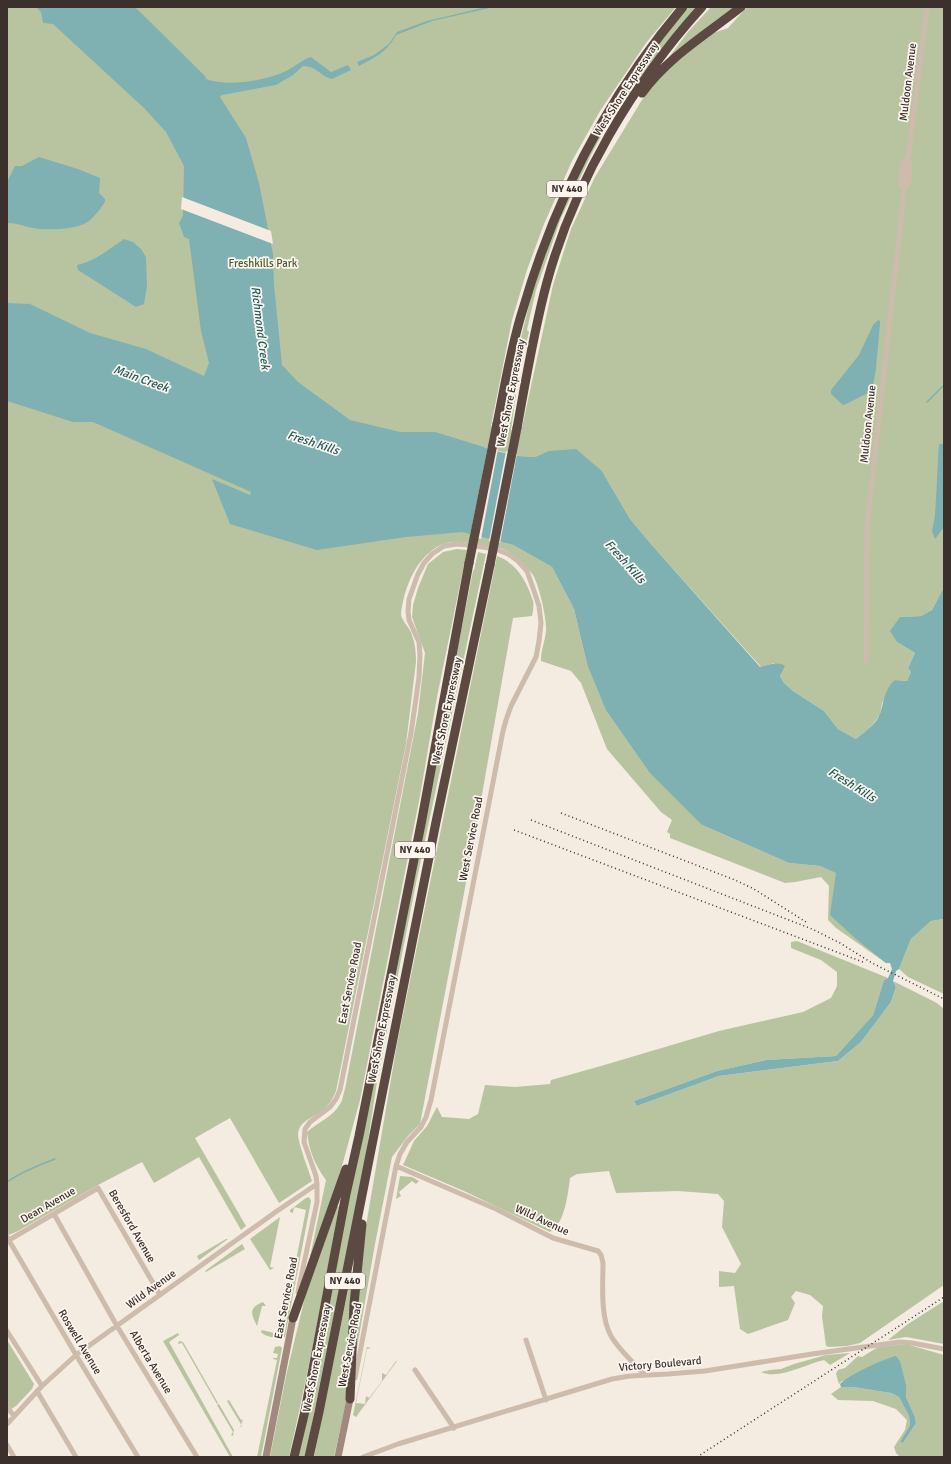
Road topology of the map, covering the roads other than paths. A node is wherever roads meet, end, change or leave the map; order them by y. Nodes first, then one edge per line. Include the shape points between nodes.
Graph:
1 (684, 7) edge
2 (702, 7) edge
3 (741, 7) edge
4 (928, 7) edge
5 (588, 177) junction
6 (481, 547) joint
7 (866, 662) dead end
8 (379, 1105) junction
9 (359, 1136) junction
10 (397, 1164) junction
11 (317, 1184) junction
12 (98, 1188) joint
13 (54, 1214) junction
14 (8, 1238) edge
15 (160, 1295) junction
16 (293, 1318) junction
17 (117, 1326) junction
18 (7, 1330) edge
19 (526, 1340) dead end
20 (944, 1349) edge
21 (76, 1355) junction
22 (415, 1370) dead end
23 (645, 1375) junction
24 (42, 1386) junction
25 (37, 1392) junction
26 (350, 1399) junction
27 (546, 1400) junction
28 (7, 1407) edge
29 (14, 1416) junction
30 (7, 1424) edge
31 (454, 1428) junction
32 (7, 1444) edge
33 (14, 1457) edge
34 (76, 1457) edge
35 (138, 1457) edge
36 (198, 1457) edge
37 (266, 1457) edge
38 (294, 1457) edge
39 (309, 1457) edge
40 (338, 1457) edge
41 (363, 1457) edge

1 - 9 highway, West Shore Expressway / NY 440, bridge via 633,72 594,134 575,170 531,281 496,424
2 - 5 highway, West Shore Expressway / NY 440 via 646,79 605,142
3 - 5 highway via 660,72 626,116
4 - 7 street, Muldoon Avenue via 904,181 867,526
5 - 8 highway, West Shore Expressway / NY 440, bridge via 572,212 548,281 540,313
6 - 10 street, West Service Road via 508,554 527,572 539,606 539,641 536,657 511,706 503,732 433,1092 421,1127 407,1142
6 - 11 street, East Service Road via 457,544 444,546 432,554 418,574 410,599 409,620 419,642 420,655 411,733 340,1090 330,1107 305,1128 304,1142
8 - 26 highway via 357,1266
8 - 39 highway, West Shore Expressway / NY 440
9 - 16 highway
9 - 38 highway, West Shore Expressway / NY 440
10 - 23 street, Wild Avenue via 553,1238 598,1251 603,1263 605,1322 610,1336
10 - 26 street, West Service Road
11 - 15 street, Wild Avenue
11 - 16 street, East Service Road via 317,1202
12 - 13 street, Dean Avenue
12 - 15 street, Beresford Avenue
13 - 14 street, Dean Avenue
13 - 17 street, Alberta Avenue
14 - 21 street, Roswell Avenue
15 - 17 street, Wild Avenue
16 - 37 main road, East Service Road
17 - 21 street, Wild Avenue
17 - 36 street, Alberta Avenue
18 - 24 street
19 - 27 street
20 - 23 street, Victory Boulevard via 900,1342 705,1371
21 - 24 street, Wild Avenue
21 - 35 street, Roswell Avenue
22 - 31 street
23 - 27 street, Victory Boulevard via 612,1379
24 - 25 street, Wild Avenue
25 - 29 street, Wild Avenue
25 - 34 street
26 - 40 main road, West Service Road
27 - 31 street, Victory Boulevard
28 - 29 street
29 - 30 street, Wild Avenue
31 - 41 street, Victory Boulevard
32 - 33 street

